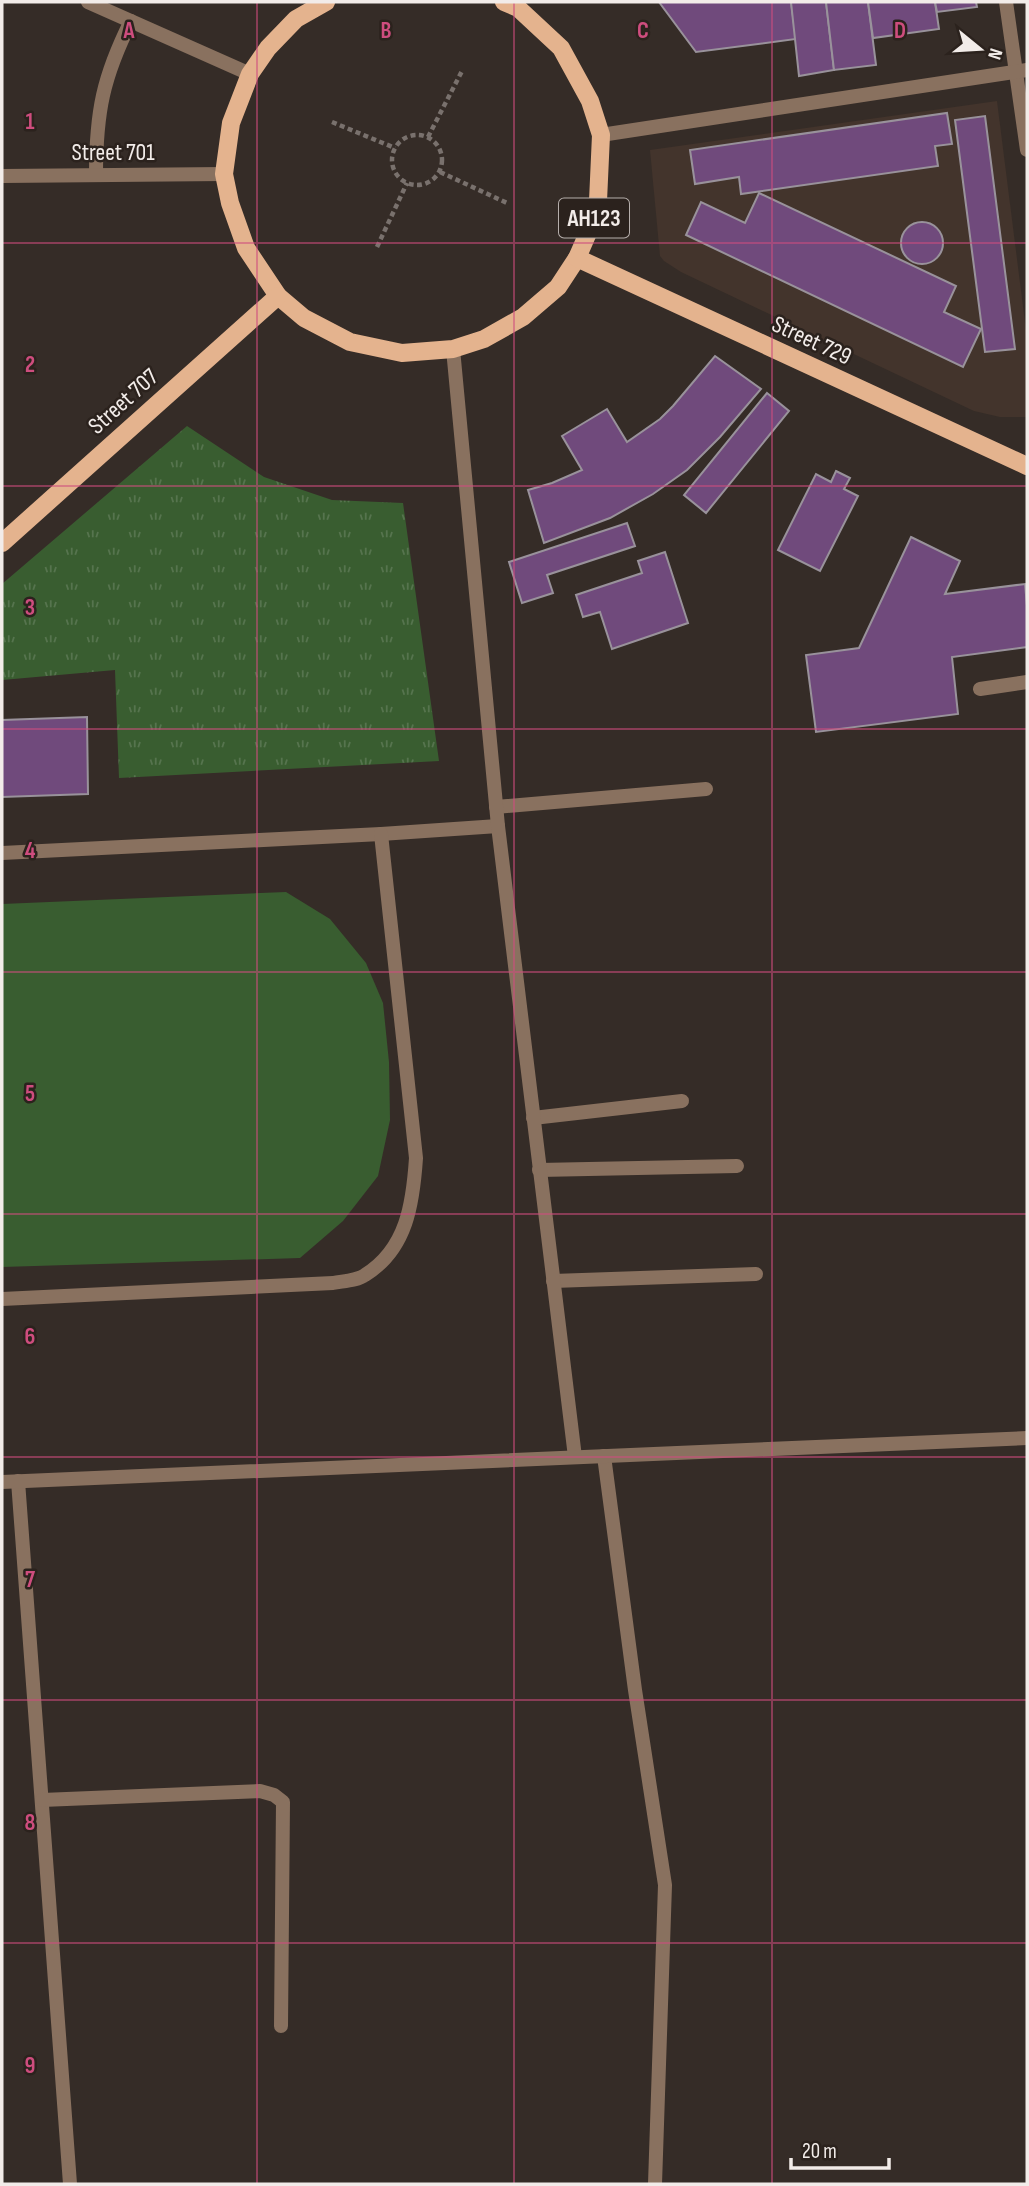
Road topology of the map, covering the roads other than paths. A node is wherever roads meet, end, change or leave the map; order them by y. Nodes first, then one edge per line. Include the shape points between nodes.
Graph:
1 (88, 2) edge
2 (326, 2) edge
3 (1006, 2) edge
4 (515, 4) edge
5 (131, 21) junction
6 (1022, 71) edge
7 (250, 74) junction
8 (601, 135) junction
9 (1027, 150) edge
10 (224, 174) junction
11 (96, 175) junction
12 (2, 176) edge
13 (577, 258) junction
14 (278, 296) junction
15 (453, 349) junction
16 (1027, 466) edge
17 (2, 543) edge
18 (1027, 682) edge
19 (980, 688) dead end
20 (706, 789) dead end
21 (496, 807) junction
22 (498, 826) junction
23 (382, 834) junction
24 (2, 853) edge
25 (682, 1101) dead end
26 (533, 1118) junction
27 (737, 1166) dead end
28 (540, 1170) junction
29 (756, 1274) dead end
30 (553, 1280) junction
31 (2, 1299) edge
32 (1027, 1438) edge
33 (604, 1456) junction
34 (575, 1457) junction
35 (18, 1481) junction
36 (2, 1482) edge
37 (42, 1801) junction
38 (281, 2026) dead end
39 (70, 2184) edge
40 (654, 2184) edge

1 - 5 street
2 - 7 main road, AH123 via 296,19
3 - 6 street
4 - 8 main road, AH123 via 561,48 590,101
5 - 7 street
5 - 11 street via 104,86 97,119
6 - 8 street
6 - 9 street
7 - 10 main road, AH123 via 231,123
8 - 13 main road, AH123 via 598,201
10 - 11 street, Street 701
10 - 14 main road, AH123 via 246,248
11 - 12 street, Street 701
13 - 15 main road, AH123 via 558,287 523,317 484,339
13 - 16 main road, Street 729
14 - 15 main road, AH123 via 304,318 350,342 402,353
14 - 17 main road, Street 707
15 - 21 street
18 - 19 street
20 - 21 street
21 - 22 street
22 - 23 street
22 - 26 street
23 - 24 street
23 - 31 street via 416,1158 405,1227 386,1258 363,1277 333,1283
25 - 26 street
26 - 28 street
27 - 28 street
28 - 30 street
29 - 30 street
30 - 34 street
32 - 33 street
33 - 34 street
33 - 40 street via 664,1885
34 - 35 street
35 - 36 street
35 - 37 street
37 - 38 street via 260,1791 283,1802
37 - 39 street

